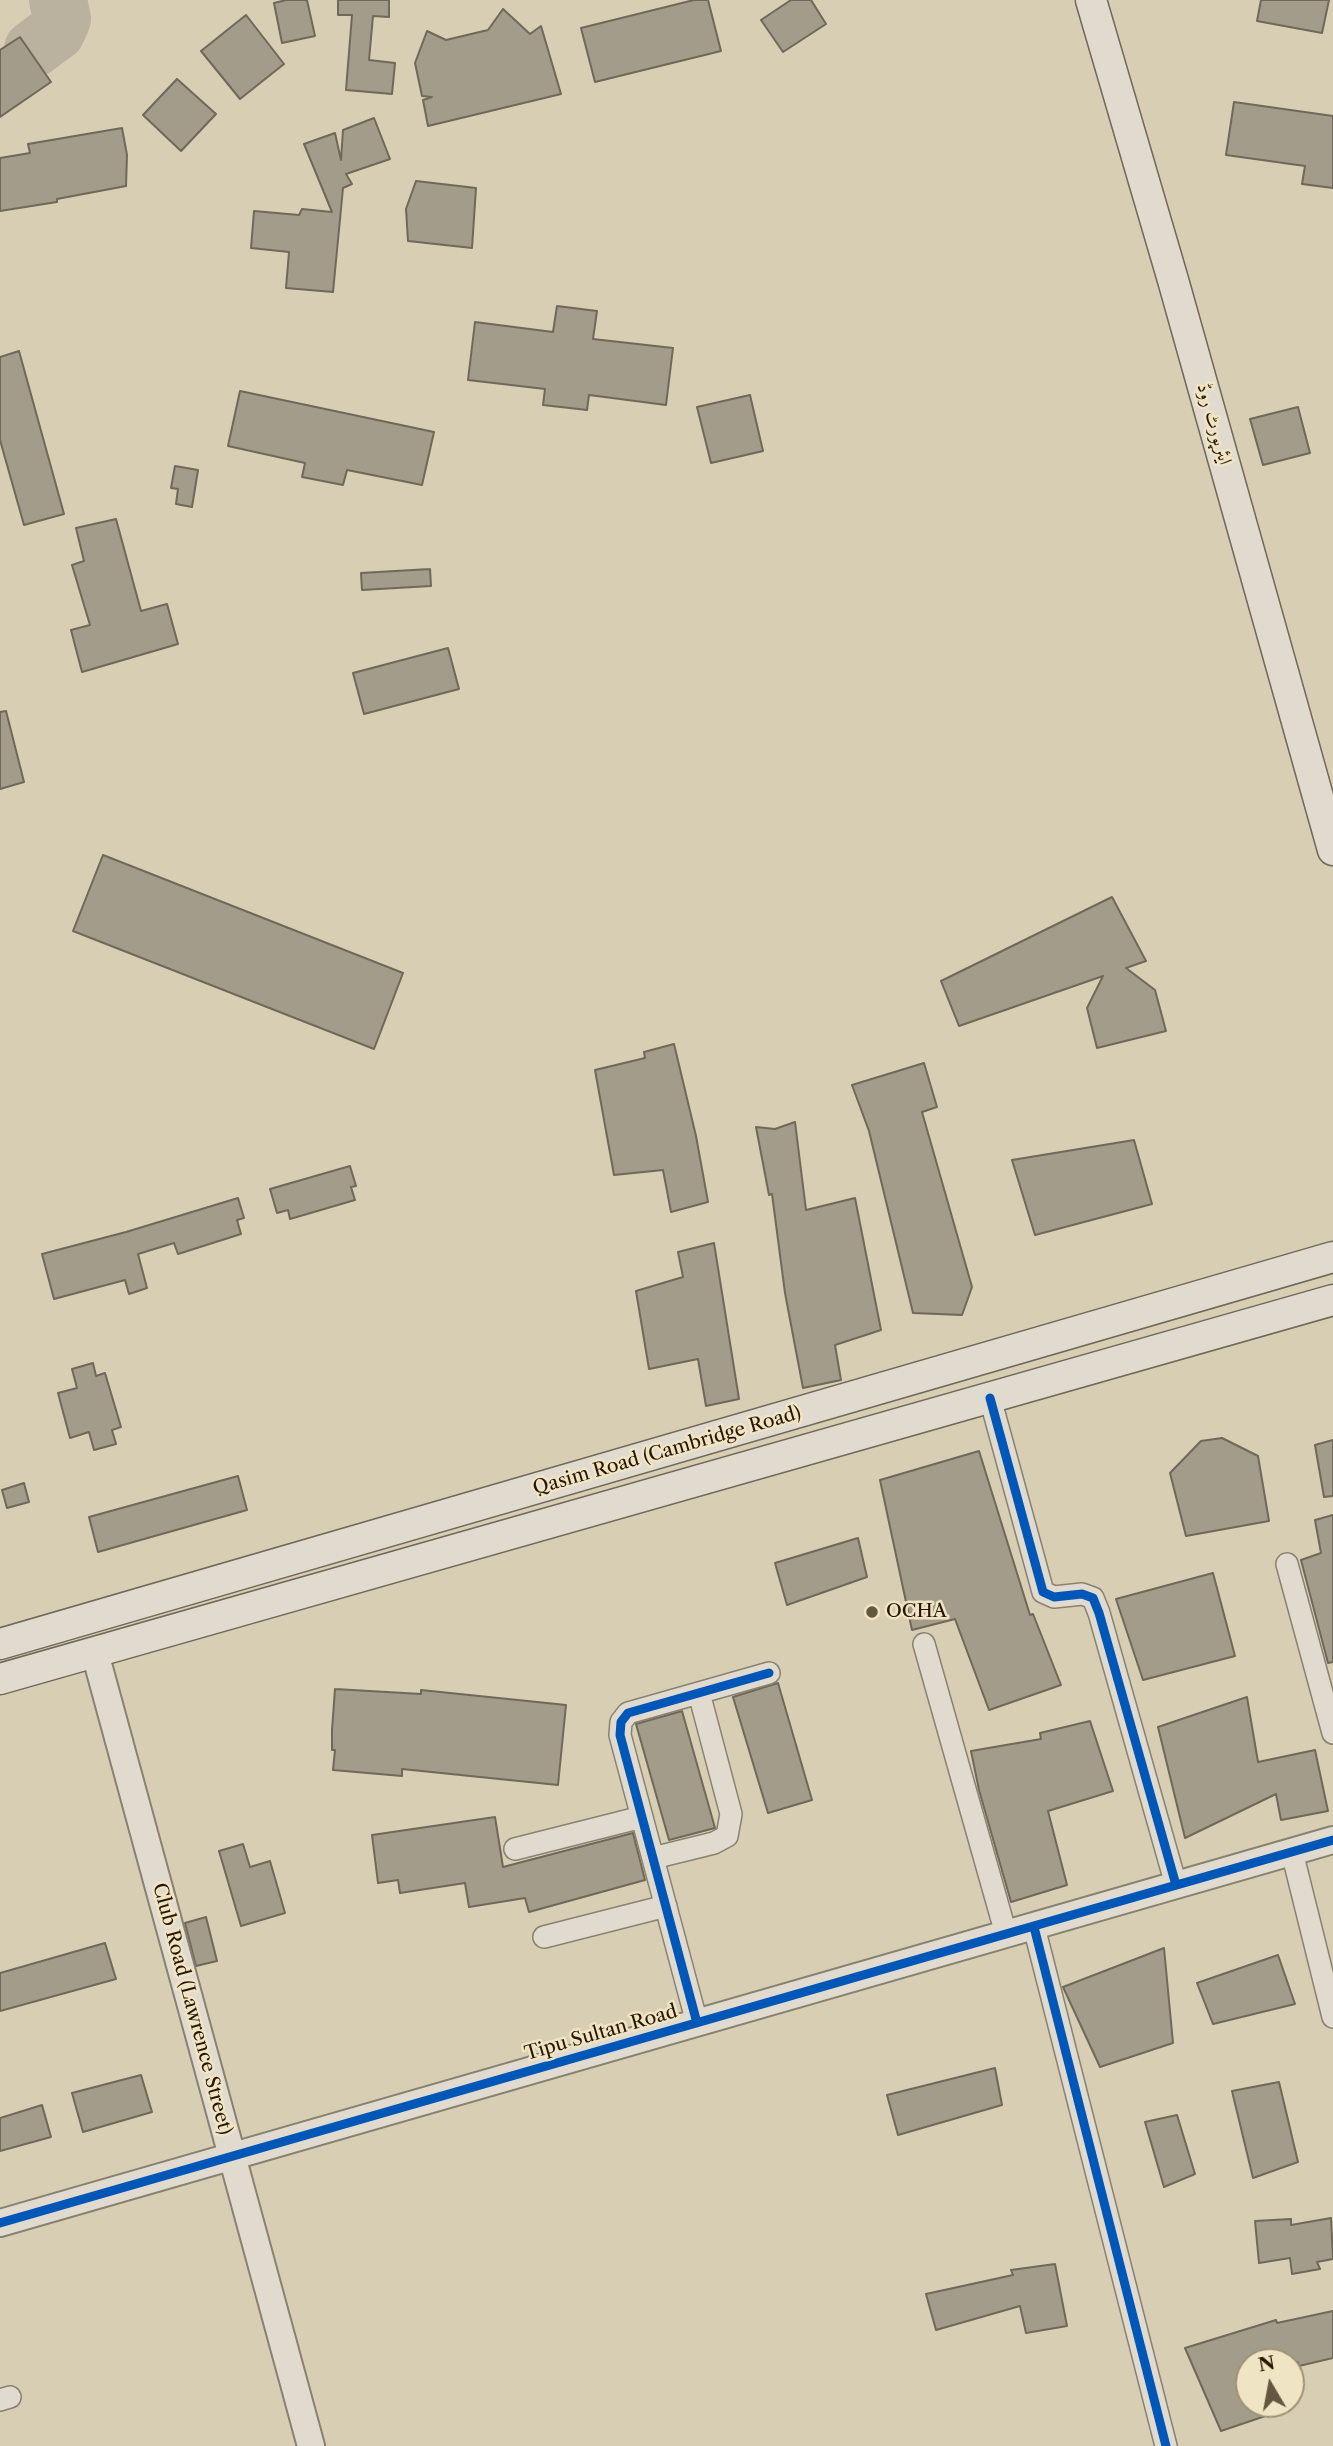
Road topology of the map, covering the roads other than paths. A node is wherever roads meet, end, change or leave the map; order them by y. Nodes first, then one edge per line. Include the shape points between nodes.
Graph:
1 (1091, 0) edge
2 (1333, 850) edge
3 (1331, 1256) edge
4 (1333, 1300) edge
5 (990, 1398) junction
6 (1287, 1564) dead end
7 (0, 1644) edge
8 (924, 1644) dead end
9 (95, 1653) junction
10 (769, 1673) dead end
11 (0, 1679) edge
12 (699, 1693) junction
13 (1333, 1733) edge
14 (642, 1817) junction
15 (1333, 1840) edge
16 (515, 1849) dead end
17 (1292, 1852) junction
18 (653, 1858) junction
19 (1176, 1885) junction
20 (666, 1906) junction
21 (1034, 1927) junction
22 (1006, 1934) junction
23 (544, 1937) dead end
24 (1333, 2017) edge
25 (697, 2023) junction
26 (232, 2157) junction
27 (0, 2224) edge
28 (311, 2446) edge
29 (1166, 2446) edge

1 - 2 main road, ایئرپورٹ روڈ
3 - 7 main road, Qasim Road (Cambridge Road)
4 - 5 main road, Qasim Road (Cambridge Road)
5 - 9 main road, Qasim Road (Cambridge Road)
5 - 19 street via 1043,1592 1054,1597 1082,1594 1093,1598 1099,1613
6 - 13 street
8 - 22 street
9 - 11 main road, Qasim Road (Cambridge Road)
9 - 26 street, Club Road (Lawrence Street)
10 - 12 street
12 - 14 street via 628,1713 621,1722 620,1735
12 - 18 street via 731,1815 727,1836
14 - 16 street
14 - 18 street
15 - 17 street, Tipu Sultan Road
17 - 19 street, Tipu Sultan Road
17 - 24 street
18 - 20 street
19 - 21 street, Tipu Sultan Road
20 - 23 street
20 - 25 street
21 - 22 street, Tipu Sultan Road
21 - 29 street
22 - 25 street, Tipu Sultan Road
25 - 26 street, Tipu Sultan Road
26 - 27 street, Tipu Sultan Road
26 - 28 street, Club Road (Lawrence Street)

